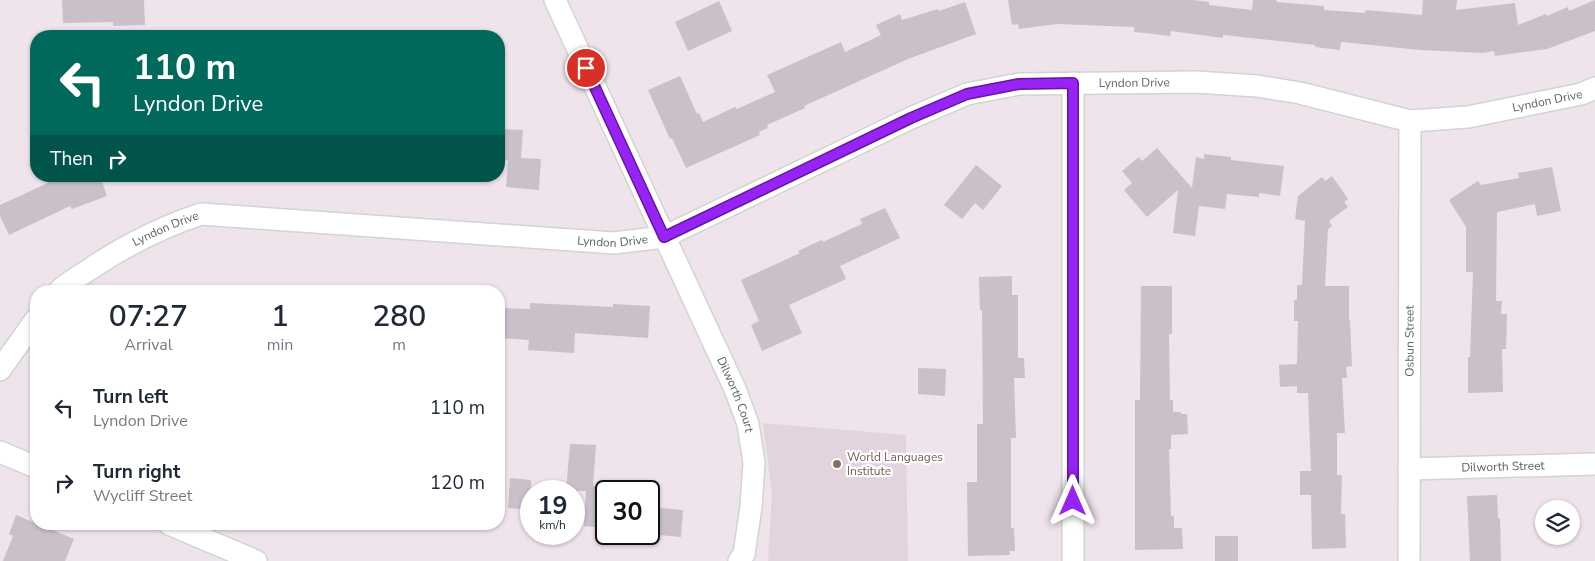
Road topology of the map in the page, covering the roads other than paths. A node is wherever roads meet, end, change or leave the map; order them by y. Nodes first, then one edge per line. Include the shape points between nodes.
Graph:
1 (555, 0) edge
2 (1073, 83) junction
3 (1595, 88) edge
4 (1410, 121) junction
5 (664, 237) junction
6 (68, 285) edge
7 (30, 328) edge
8 (0, 370) edge
9 (0, 452) edge
10 (30, 464) edge
11 (1595, 464) edge
12 (1410, 469) junction
13 (183, 530) edge
14 (256, 561) edge
15 (739, 561) edge
16 (1073, 561) edge
17 (1409, 561) edge

1 - 5 street, Dilworth Court
2 - 4 street, Lyndon Drive via 1196,82 1257,86 1300,93
2 - 5 street, Lyndon Drive via 1019,84 967,94
2 - 16 street
3 - 4 street, Lyndon Drive via 1580,94 1468,117
4 - 12 street, Osbun Street
5 - 6 street, Lyndon Drive via 614,243 201,214 138,240
5 - 15 street, Dilworth Court via 748,424 754,463 744,554
7 - 8 street
9 - 10 street
11 - 12 street, Dilworth Street
12 - 17 street, Osbun Street
13 - 14 street

